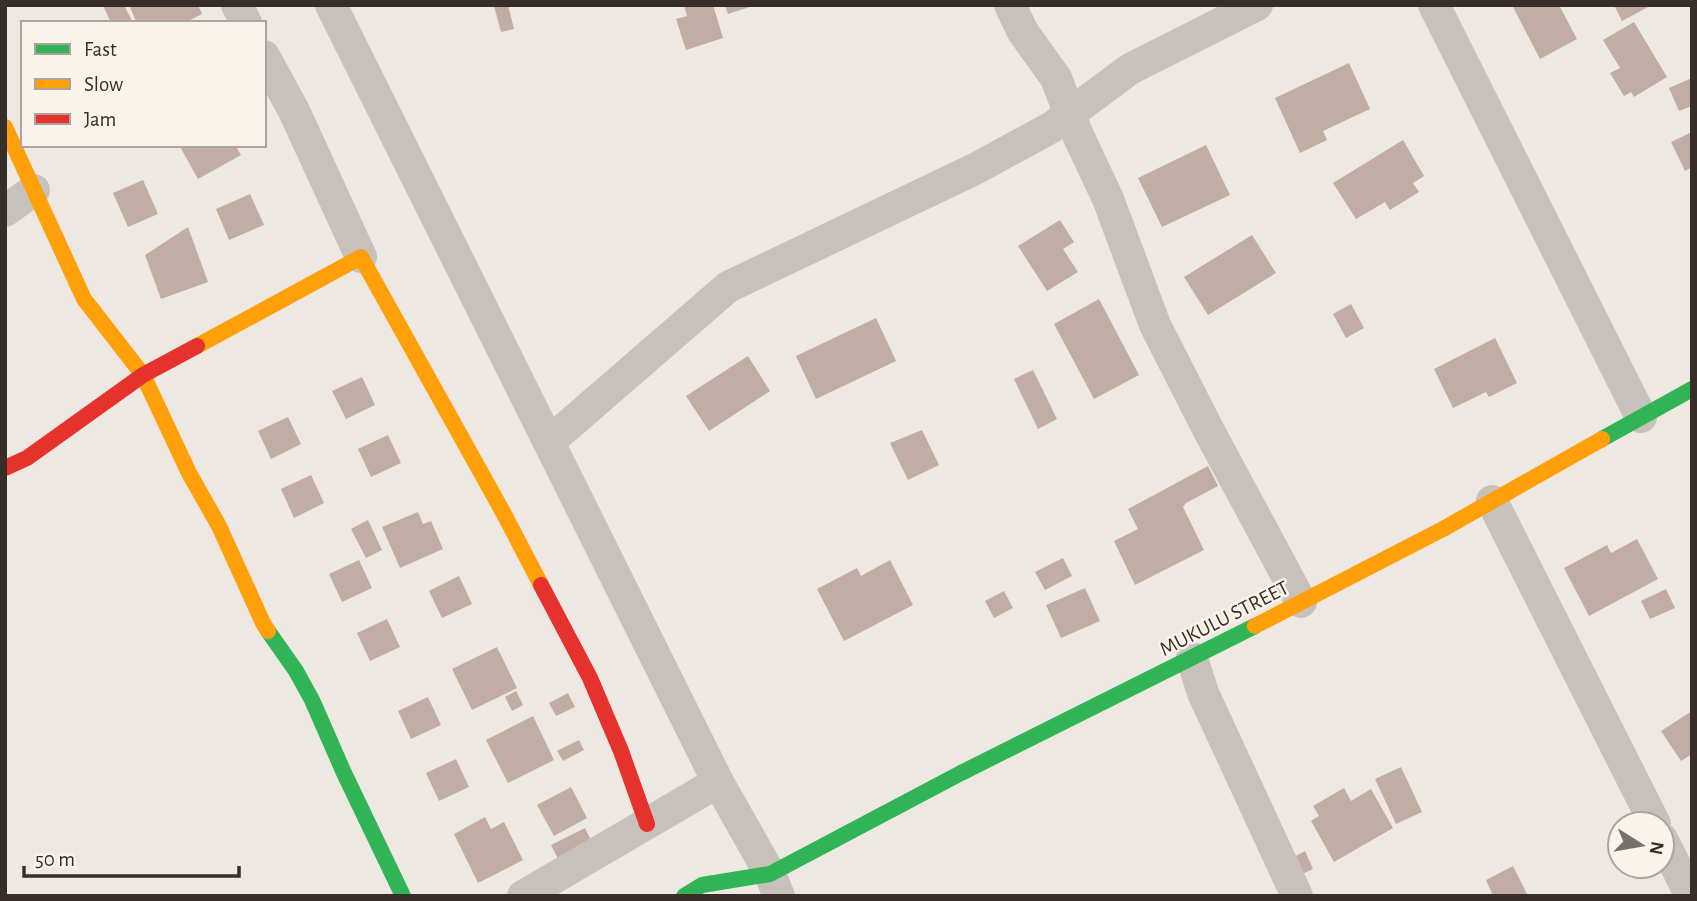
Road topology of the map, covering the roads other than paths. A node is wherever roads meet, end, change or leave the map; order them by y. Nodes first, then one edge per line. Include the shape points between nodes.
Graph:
1 (237, 5) edge
2 (331, 5) edge
3 (1010, 5) edge
4 (1257, 5) edge
5 (1434, 5) edge
6 (245, 21) edge
7 (266, 60) edge
8 (1070, 113) junction
9 (5, 127) edge
10 (34, 190) junction
11 (5, 211) edge
12 (361, 257) junction
13 (143, 374) junction
14 (1692, 389) edge
15 (1641, 417) junction
16 (549, 442) junction
17 (5, 468) edge
18 (1492, 501) junction
19 (1301, 602) junction
20 (1192, 658) junction
21 (718, 782) junction
22 (1648, 810) edge
23 (647, 824) junction
24 (1676, 867) edge
25 (774, 885) edge
26 (403, 896) edge
27 (523, 896) edge
28 (684, 896) edge
29 (1297, 896) edge
30 (1691, 896) edge

1 - 6 street
2 - 16 street
3 - 8 street via 1056,78
4 - 8 street via 1130,69
5 - 15 street
7 - 12 street
8 - 16 street via 977,168 728,288
8 - 19 street via 1155,325
9 - 10 street
10 - 11 street
10 - 13 street via 84,299
12 - 13 street
12 - 23 street via 590,678
13 - 17 street via 27,458
13 - 26 street via 263,623 312,700
14 - 15 street, MUKULU STREET
15 - 18 street, MUKULU STREET
16 - 21 street
18 - 19 street, MUKULU STREET
18 - 22 street
19 - 20 street, MUKULU STREET
20 - 25 street, MUKULU STREET via 961,774
20 - 29 street via 1203,693
21 - 23 street
21 - 25 street
23 - 27 street
24 - 30 street
25 - 28 street, MUKULU STREET via 702,885

